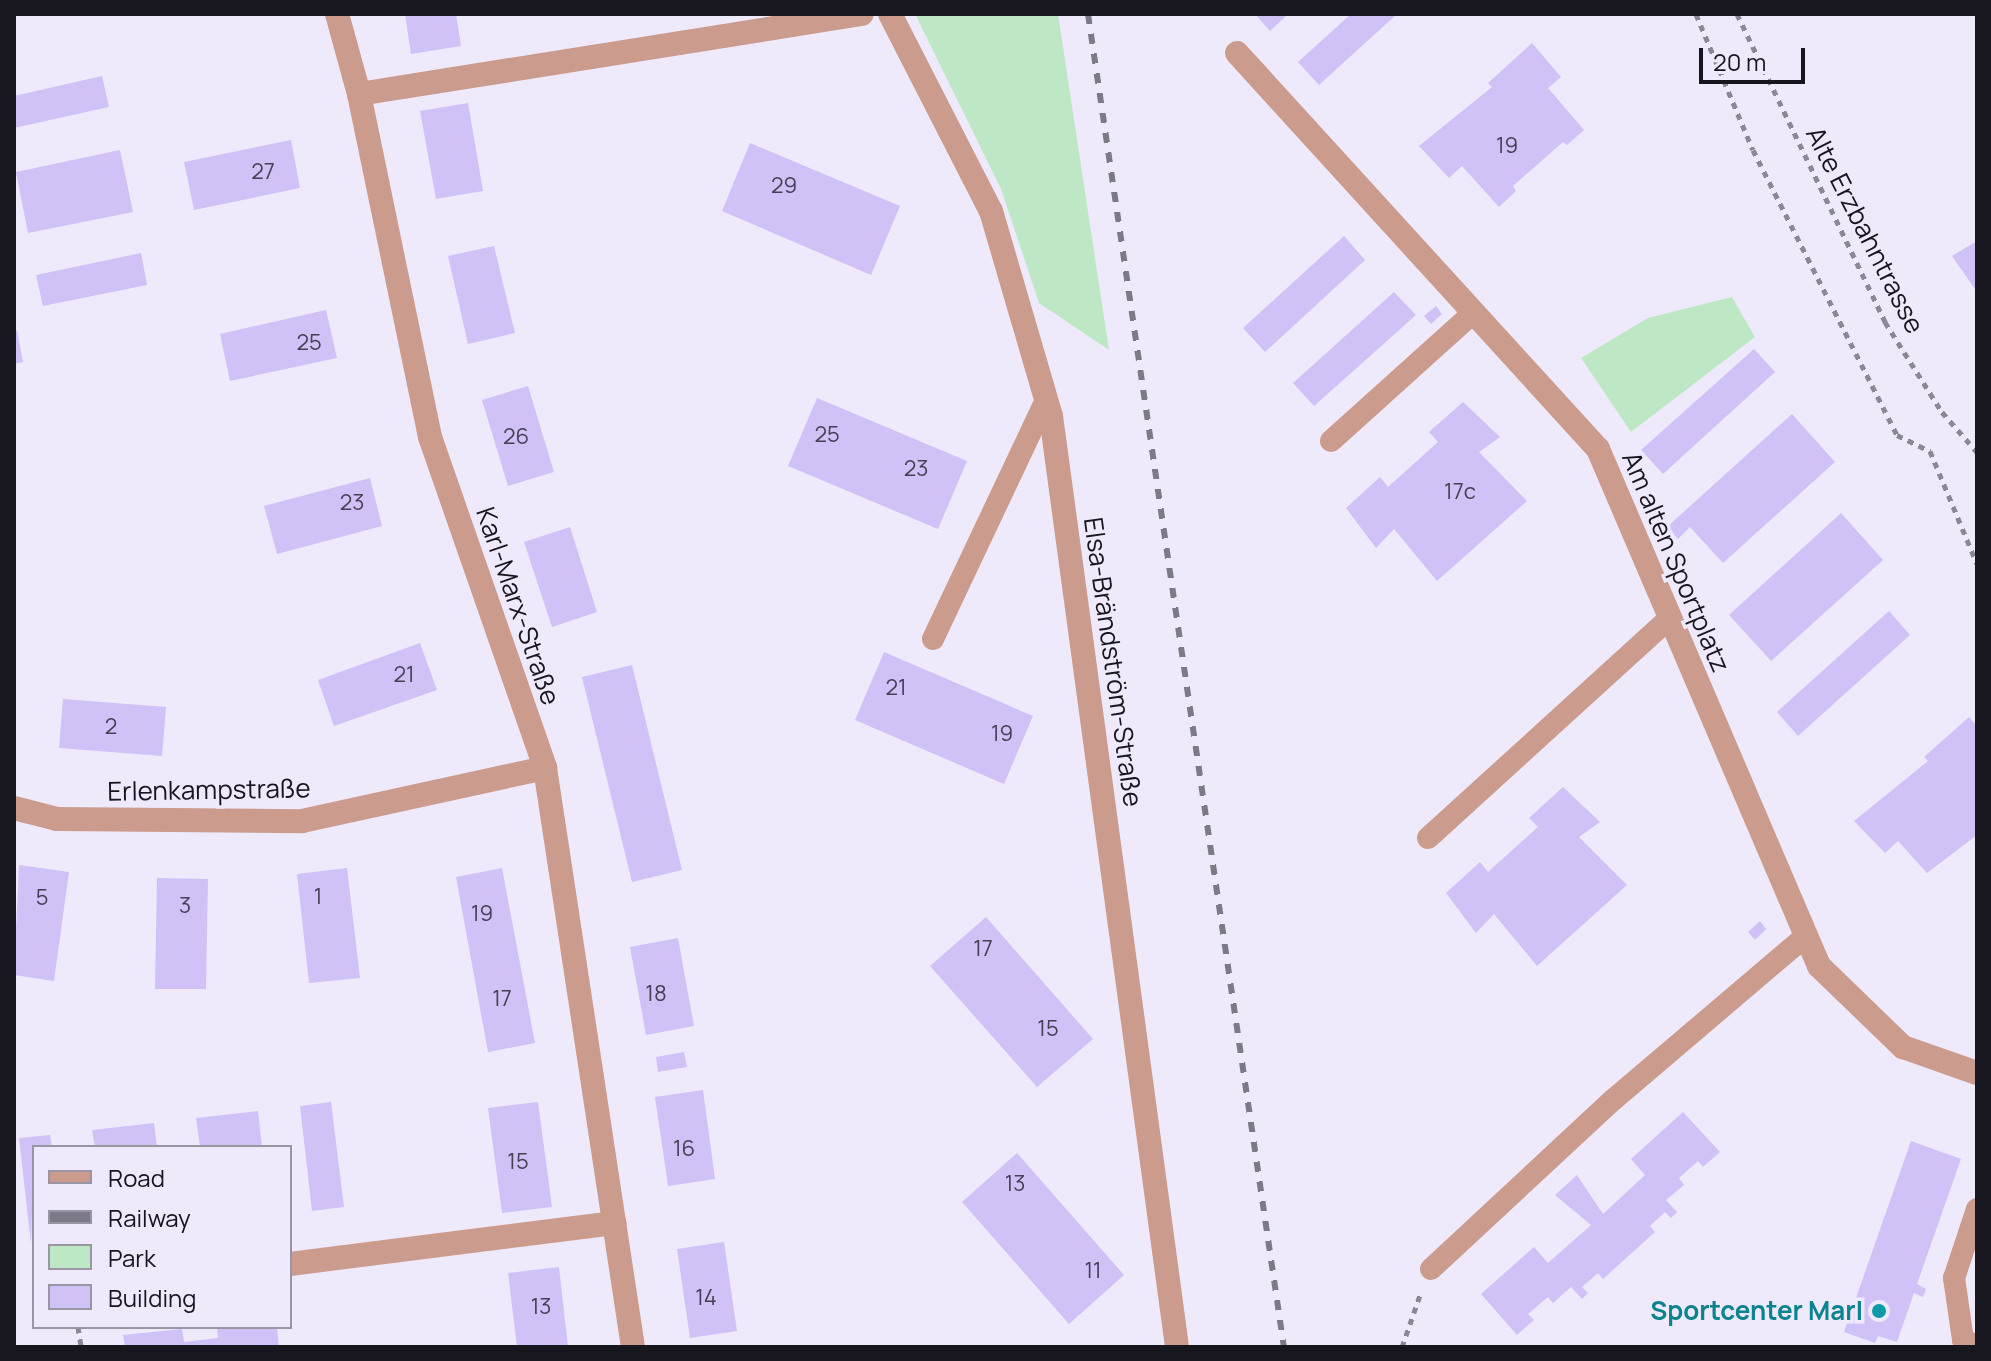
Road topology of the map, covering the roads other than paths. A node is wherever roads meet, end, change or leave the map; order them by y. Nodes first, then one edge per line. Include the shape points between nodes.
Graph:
1 (337, 14) edge
2 (862, 14) edge
3 (890, 14) edge
4 (1237, 53) dead end
5 (359, 94) junction
6 (1473, 313) junction
7 (1046, 400) junction
8 (1331, 441) dead end
9 (1670, 618) junction
10 (933, 639) dead end
11 (545, 768) junction
12 (14, 808) edge
13 (1428, 838) dead end
14 (1806, 936) junction
15 (1977, 1073) edge
16 (1977, 1209) edge
17 (614, 1223) junction
18 (292, 1264) edge
19 (1431, 1269) road end
20 (1977, 1346) edge
21 (633, 1347) edge
22 (1177, 1347) edge

1 - 5 street, Karl-Marx-Straße
2 - 5 street
3 - 7 street, Elsa-Brändström-Straße via 991,211
4 - 6 street, Am alten Sportplatz
5 - 11 street, Karl-Marx-Straße via 430,437
6 - 8 lane
6 - 9 street, Am alten Sportplatz via 1598,449
7 - 10 lane
7 - 22 street, Elsa-Brändström-Straße
9 - 13 lane
9 - 14 street, Am alten Sportplatz
11 - 12 street, Erlenkampstraße via 302,821 57,819
11 - 17 street, Karl-Marx-Straße
14 - 15 street, Am alten Sportplatz via 1819,966 1903,1047
14 - 19 lane via 1613,1100
16 - 20 lane via 1954,1278 1963,1340
17 - 18 street
17 - 21 street, Karl-Marx-Straße

